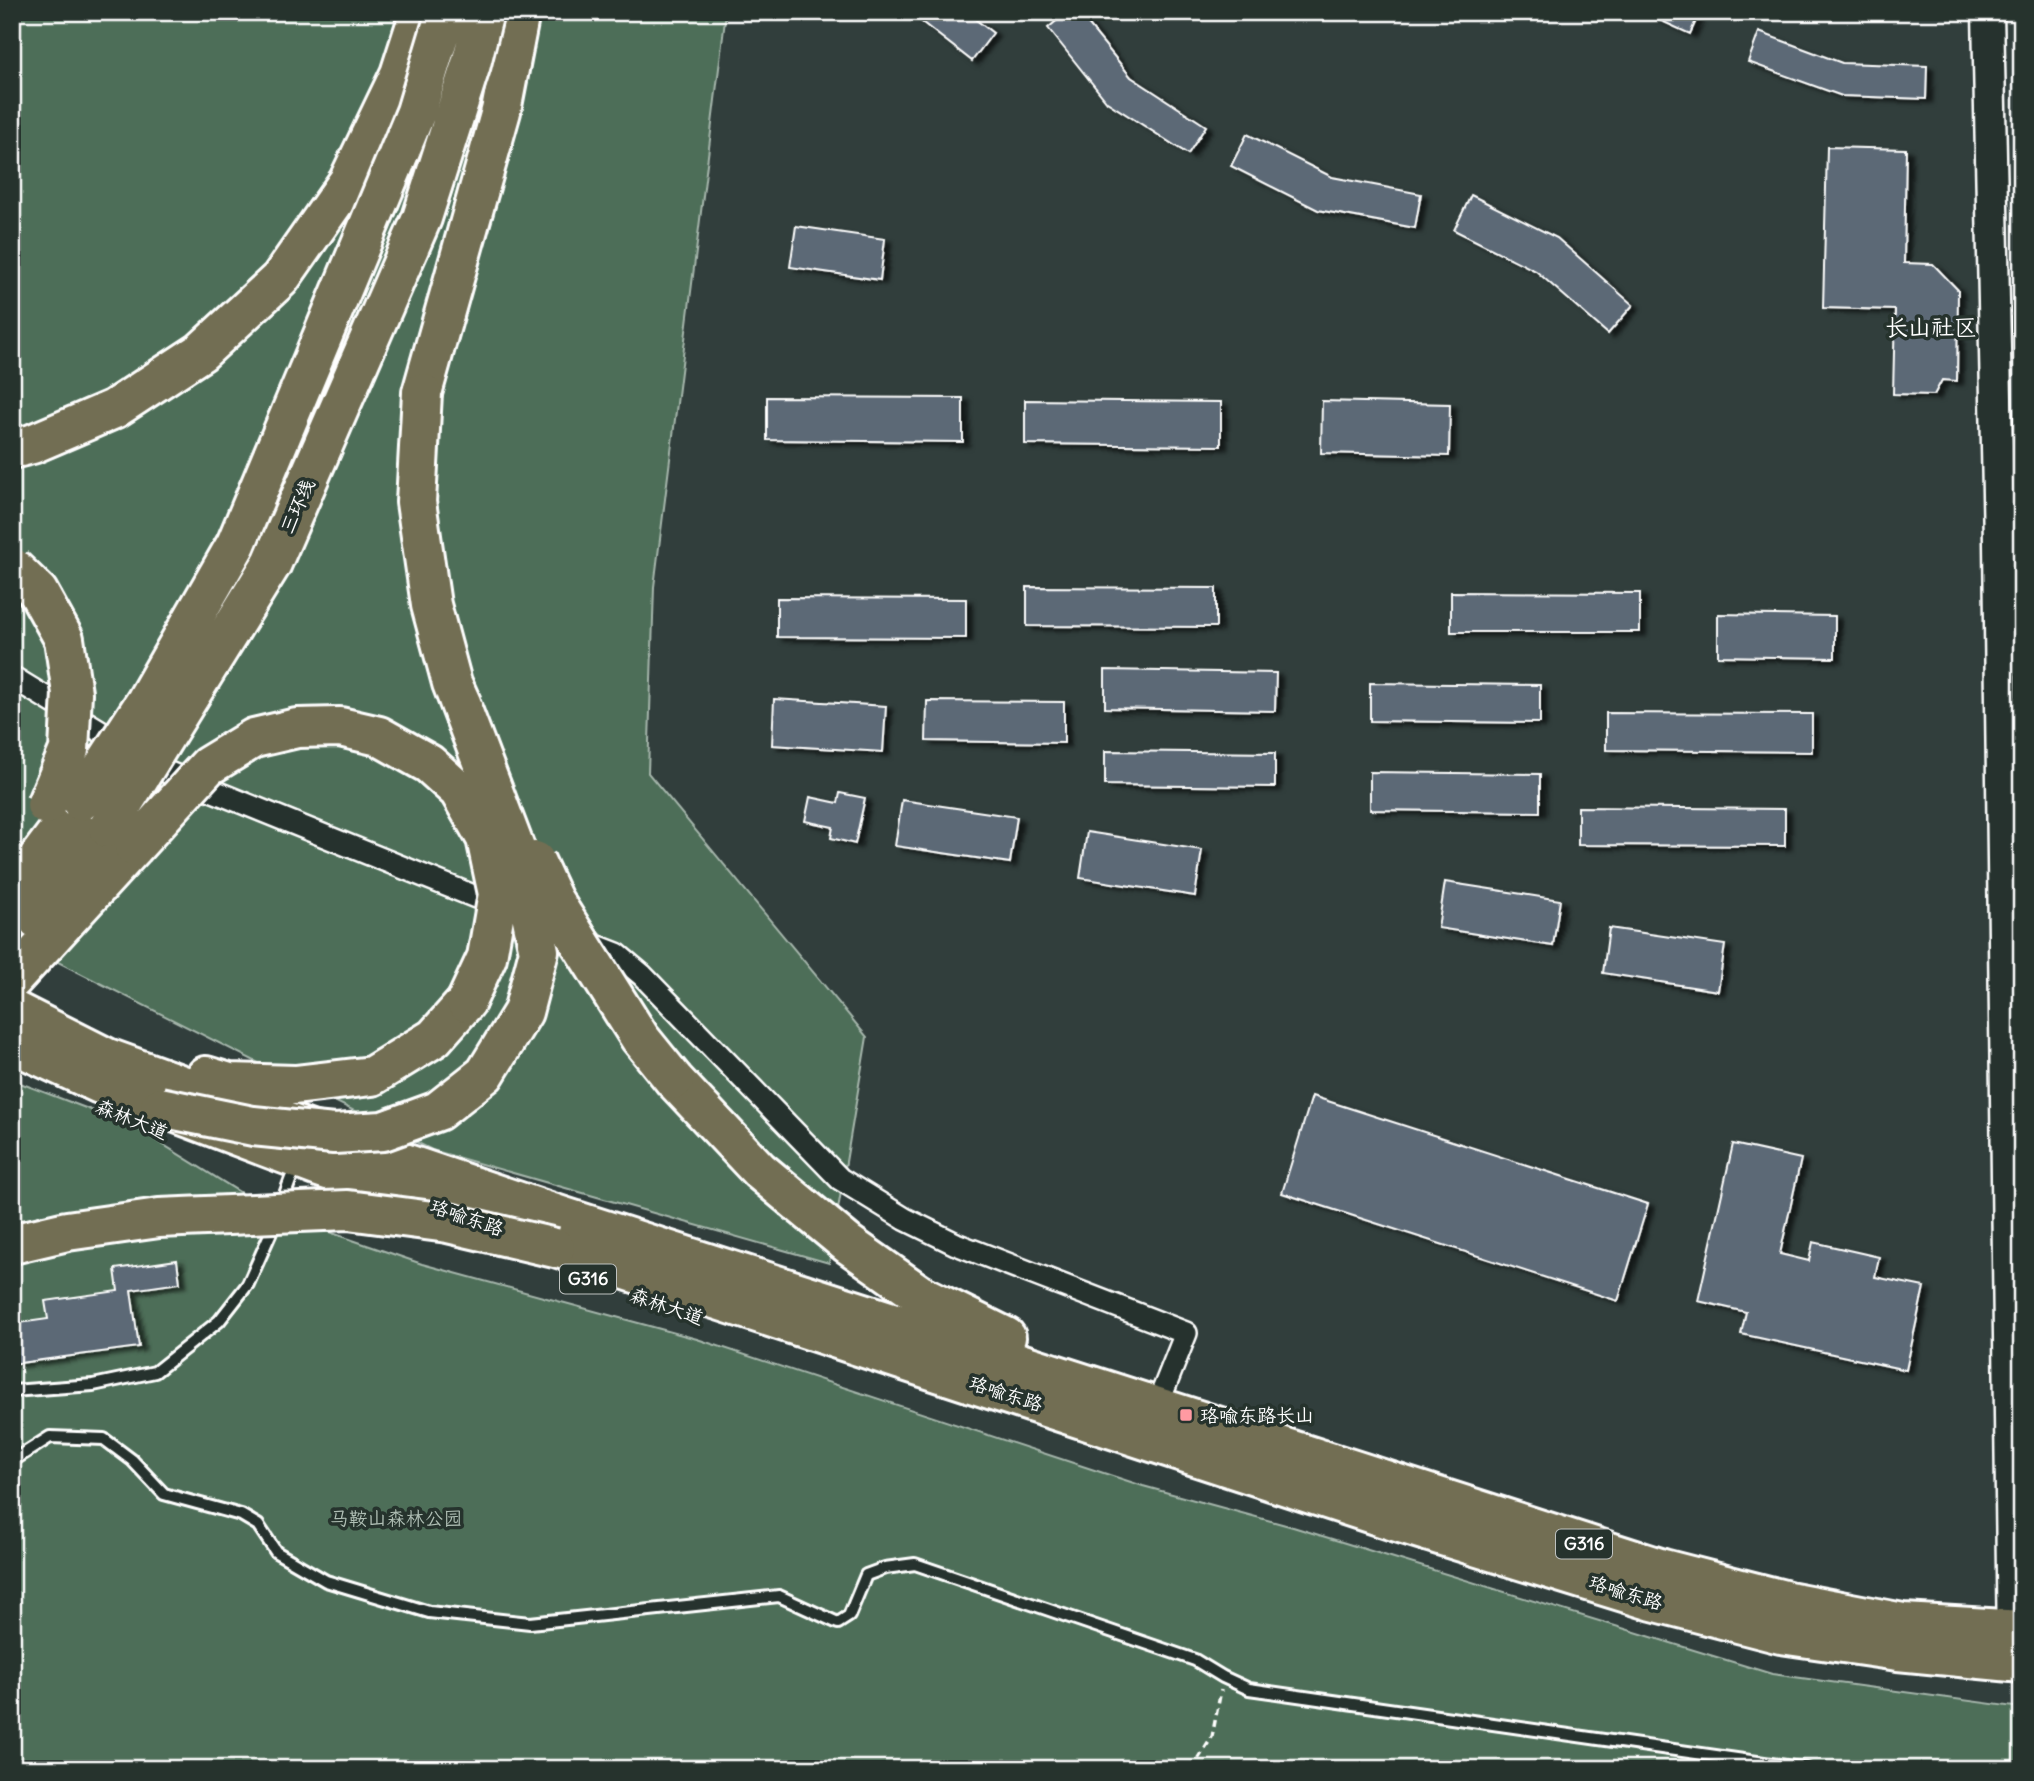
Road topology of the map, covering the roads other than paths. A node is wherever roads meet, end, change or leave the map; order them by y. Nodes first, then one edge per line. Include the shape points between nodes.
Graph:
1 (419, 12) edge
2 (446, 12) edge
3 (484, 12) edge
4 (520, 12) edge
5 (1988, 12) edge
6 (12, 449) edge
7 (2011, 554) edge
8 (12, 567) edge
9 (12, 677) edge
10 (452, 683) junction
11 (12, 855) edge
12 (12, 892) edge
13 (12, 951) edge
14 (12, 980) edge
15 (12, 1010) edge
16 (66, 1037) junction
17 (12, 1044) edge
18 (12, 1066) edge
19 (160, 1107) junction
20 (291, 1178) junction
21 (12, 1244) edge
22 (555, 1248) junction
23 (12, 1391) edge
24 (1157, 1406) junction
25 (1176, 1449) junction
26 (12, 1461) edge
27 (2017, 1646) edge
28 (1807, 1769) edge

1 - 6 highway via 400,74 348,182 280,279 201,352 114,409
2 - 12 highway, bridge via 416,112 236,544 146,701 81,801
3 - 13 highway, 三环线, bridge via 422,218 272,563 108,828
4 - 10 highway, bridge via 501,111 422,393 416,502 431,605
5 - 7 main road
7 - 27 main road
8 - 11 highway, bridge via 38,592 64,639 72,693 69,750 46,805
9 - 24 street via 169,773 617,954 840,1179 956,1244 1186,1333
10 - 19 highway, bridge via 519,859 539,951 523,1012 485,1074 438,1111 383,1131 334,1134 253,1126
10 - 24 highway, bridge via 553,900 640,1038 759,1170 848,1244 919,1294
14 - 16 highway, bridge via 208,766 254,738 297,728 340,727 379,736 429,764 459,791 486,838 498,894 487,957 466,1002 434,1038 372,1076 295,1085 229,1083
15 - 16 highway, G316
16 - 24 highway, G316 via 107,1058 327,1137
17 - 19 highway, 珞喻东路 / G316
18 - 20 highway, 森林大道 / G316 via 77,1097
19 - 22 highway, 珞喻东路 / G316, bridge
20 - 23 lane via 248,1284 219,1321 155,1371 93,1385
20 - 25 highway, 森林大道 / G316 via 748,1333 1070,1434
21 - 22 highway, bridge via 159,1218 348,1210 448,1223
22 - 25 highway, 珞喻东路 / G316
24 - 27 highway, 珞喻东路 / G316 via 1676,1572 1788,1601
25 - 27 highway, 珞喻东路 / G316 via 1653,1601 1781,1634 1898,1651
26 - 28 lane via 50,1437 104,1438 164,1494 241,1515 258,1525 276,1552 326,1581 429,1612 530,1623 779,1596 838,1623 849,1616 866,1575 915,1564 1195,1660 1248,1689

